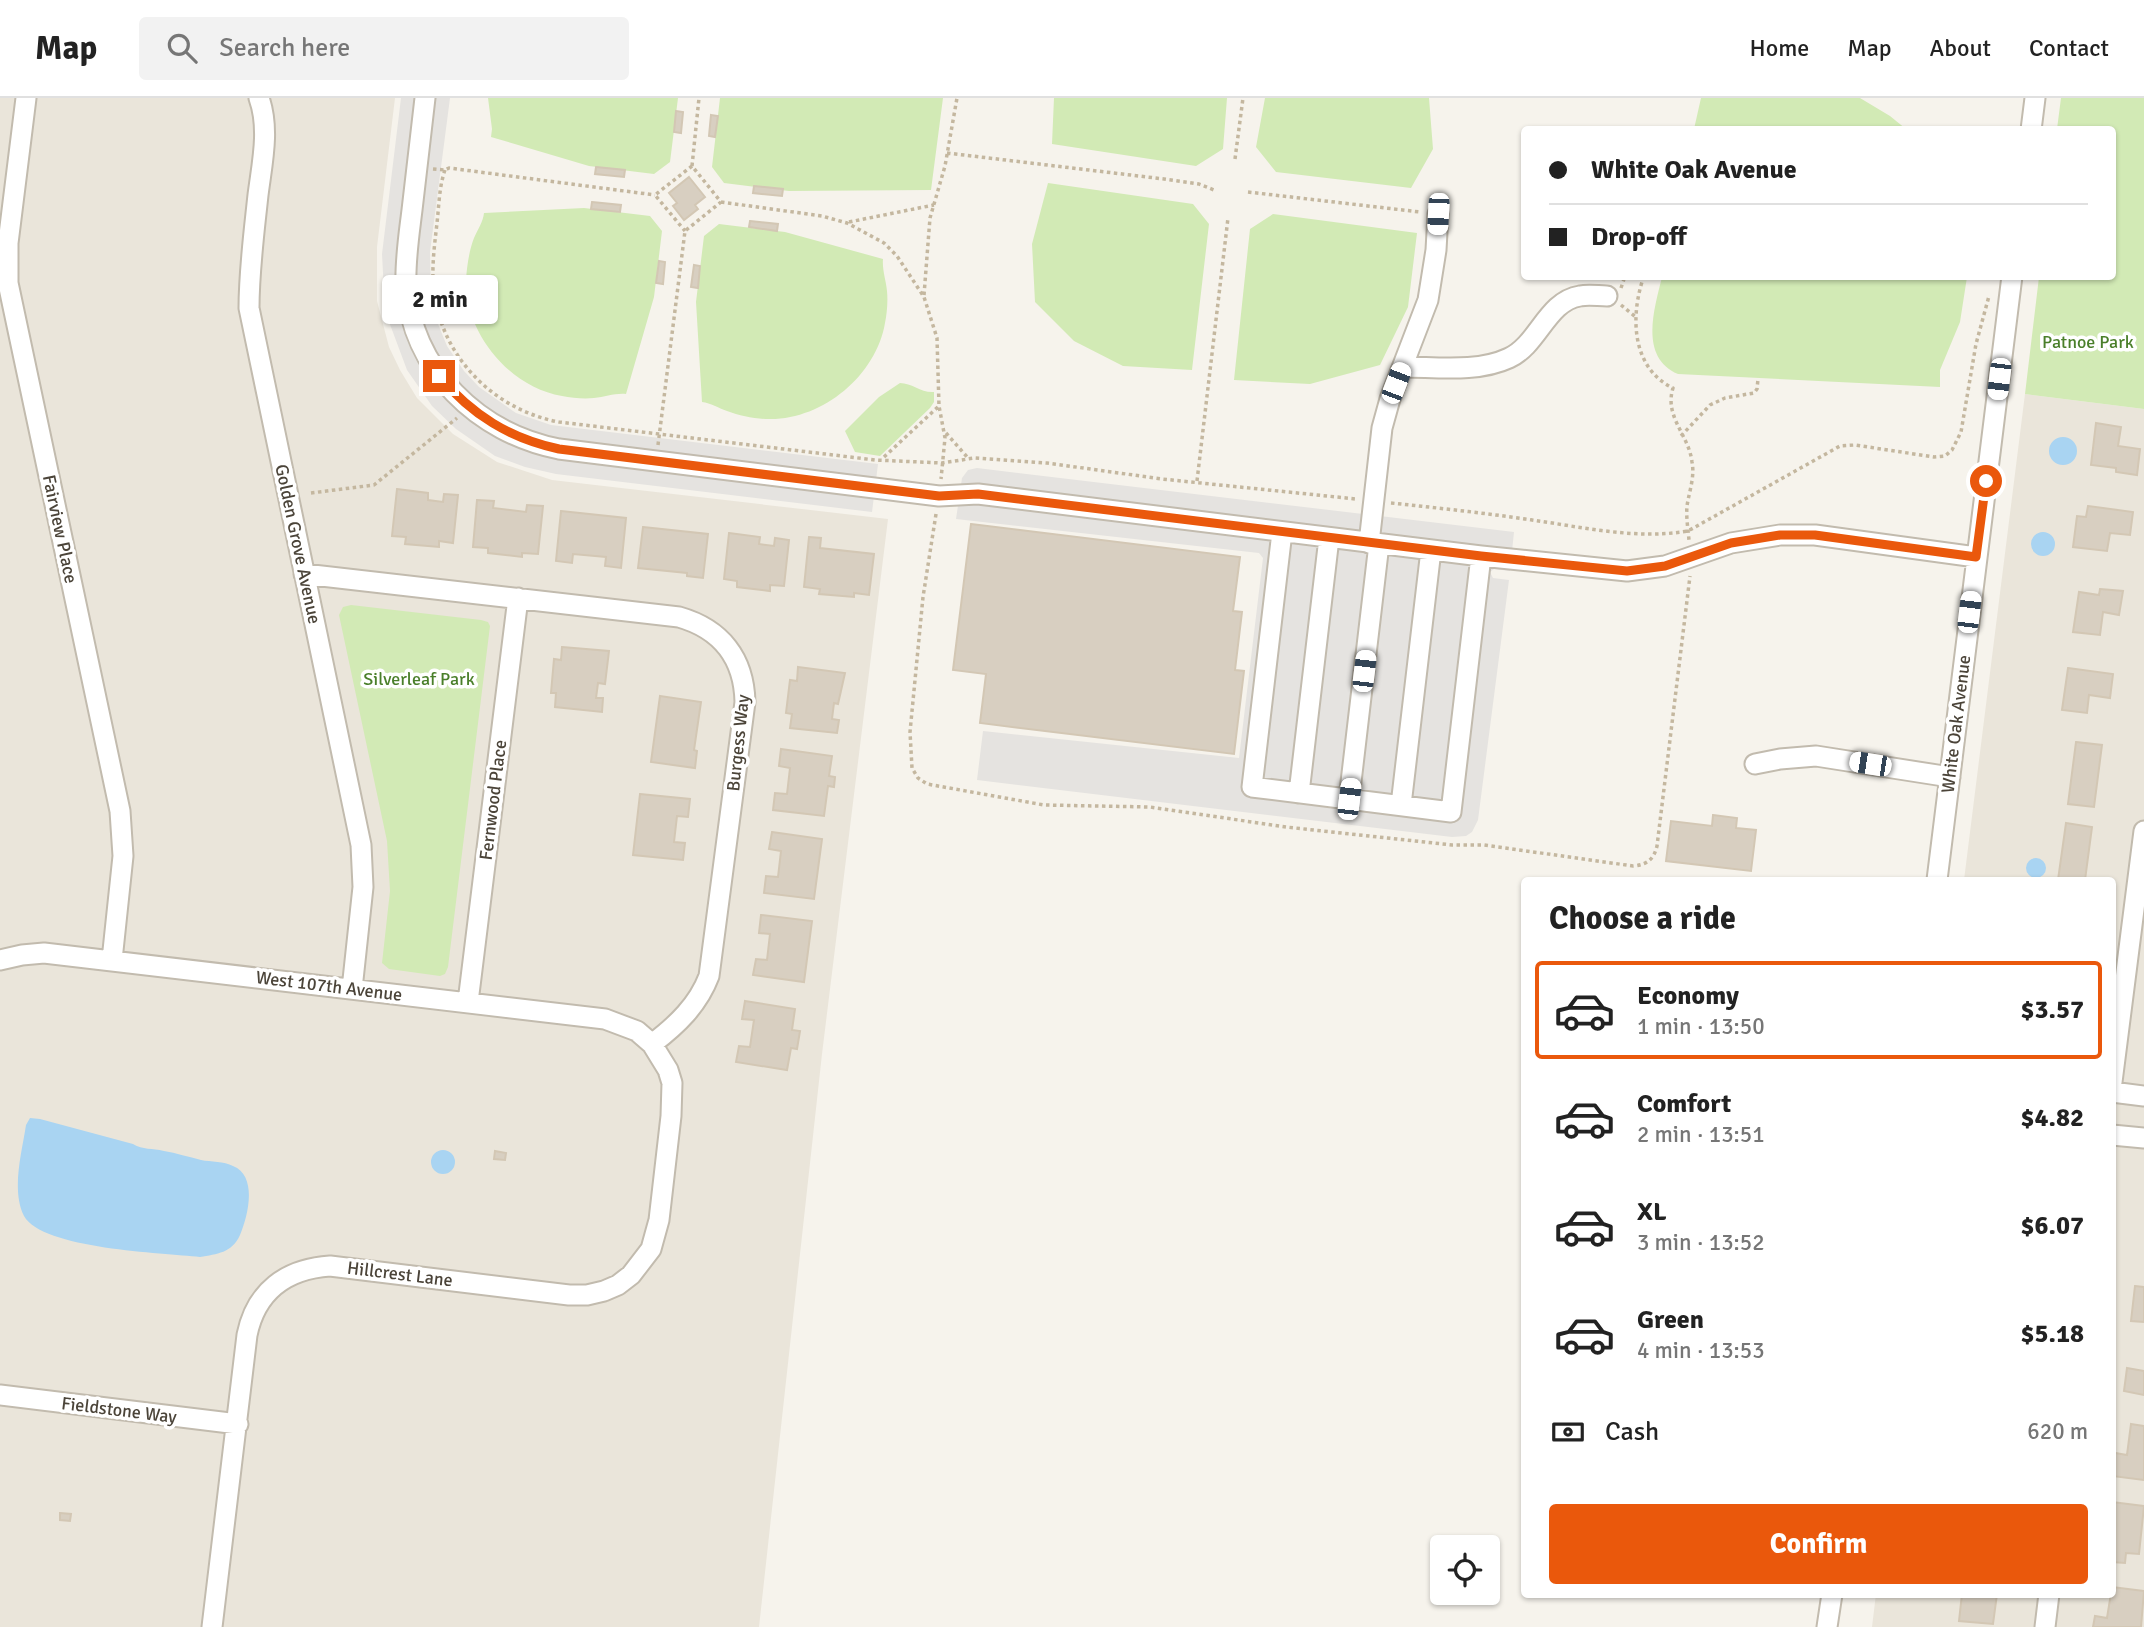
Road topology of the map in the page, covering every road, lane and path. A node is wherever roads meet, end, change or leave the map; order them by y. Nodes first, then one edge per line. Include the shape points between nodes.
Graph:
1 (26, 98) edge
2 (259, 98) edge
3 (425, 98) edge
4 (699, 98) edge
5 (957, 98) edge
6 (1243, 98) edge
7 (2035, 98) edge
8 (2032, 126) edge
9 (947, 153) junction
10 (1235, 159) dead end
11 (692, 166) junction
12 (1214, 190) dead end
13 (1248, 192) dead end
14 (655, 195) junction
15 (721, 202) junction
16 (934, 205) junction
17 (1438, 214) joint
18 (1228, 218) dead end
19 (847, 223) junction
20 (685, 231) junction
21 (1643, 280) edge
22 (2011, 280) edge
23 (1991, 291) dead end
24 (1607, 296) dead end
25 (924, 297) junction
26 (1403, 367) junction
27 (1758, 379) dead end
28 (939, 406) junction
29 (469, 408) junction
30 (945, 431) junction
31 (659, 434) junction
32 (1681, 436) junction
33 (883, 458) junction
34 (968, 458) junction
35 (656, 461) junction
36 (942, 463) junction
37 (1197, 481) junction
38 (311, 493) dead end
39 (1373, 501) junction
40 (1688, 531) junction
41 (1282, 532) junction
42 (1329, 538) junction
43 (1374, 543) junction
44 (1432, 550) junction
45 (1481, 556) junction
46 (1976, 557) junction
47 (304, 574) junction
48 (518, 598) junction
49 (1755, 764) dead end
50 (1950, 777) junction
51 (1299, 793) junction
52 (1349, 799) junction
53 (1401, 805) junction
54 (2144, 831) edge
55 (1937, 877) edge
56 (0, 960) edge
57 (112, 960) junction
58 (352, 989) junction
59 (468, 1002) junction
60 (652, 1044) junction
61 (2116, 1051) edge
62 (2116, 1092) edge
63 (2144, 1096) edge
64 (2116, 1136) edge
65 (2144, 1139) edge
66 (0, 1395) edge
67 (238, 1424) junction
68 (1831, 1598) edge
69 (2049, 1598) edge
70 (212, 1627) edge
71 (1827, 1627) edge
72 (2045, 1627) edge

1 - 57 street, Fairview Place via 8,243 8,283 121,811 123,856
2 - 47 street, Golden Grove Avenue via 264,145 249,308
3 - 29 street via 407,256 409,305 429,360
4 - 11 path
5 - 9 path
6 - 10 path
7 - 8 street
9 - 12 path via 1164,179
9 - 16 path
11 - 14 path
11 - 15 path
13 - 17 path
14 - 20 path
14 - 31 path via 449,168 443,177 433,276 438,311 453,347 467,368 495,394 545,419
15 - 19 path
15 - 20 path
16 - 19 path
16 - 25 path
17 - 26 street via 1431,284
18 - 37 path
19 - 25 path via 884,243 904,264
20 - 31 path
21 - 32 path via 1637,296 1640,354 1656,379 1673,388 1672,412
22 - 46 street, White Oak Avenue
23 - 40 path via 1976,344 1961,432 1945,456 1840,446
24 - 26 street via 1581,295 1566,301 1524,348 1507,359 1479,366
25 - 28 path via 938,345
26 - 39 street via 1382,428
27 - 32 path via 1754,393 1710,405
28 - 30 path
28 - 33 path
29 - 35 street via 502,430 537,444
29 - 38 path via 374,485
30 - 34 path
30 - 36 path
31 - 33 path
31 - 35 path
32 - 40 path via 1693,465
33 - 36 path
34 - 36 path
34 - 37 path
35 - 41 street
37 - 39 path
39 - 40 path via 1633,533
39 - 43 street
41 - 42 street
41 - 51 street via 1252,787
42 - 43 street
42 - 51 street
43 - 44 street
43 - 52 street
44 - 45 street
44 - 53 street
45 - 46 street via 1627,571 1665,566 1748,539 1815,535
45 - 53 street via 1451,812
46 - 50 street, White Oak Avenue
47 - 48 street, Burgess Way
47 - 58 street, Golden Grove Avenue via 363,858
48 - 59 street, Fernwood Place
48 - 60 street, Burgess Way via 691,621 719,636 741,674 744,702 709,976 694,1005
49 - 50 street via 1816,756
50 - 55 street, White Oak Avenue
51 - 52 street
52 - 53 street
54 - 61 street
56 - 57 street, West 107th Avenue via 44,953
57 - 58 street, West 107th Avenue
58 - 59 street, West 107th Avenue
59 - 60 street, West 107th Avenue via 605,1018 637,1031
60 - 67 street, Hillcrest Lane via 672,1083 671,1116 656,1236 631,1275 604,1291 569,1295 330,1266 302,1270 275,1285 250,1322
62 - 63 street
64 - 65 street
66 - 67 street, Fieldstone Way
67 - 70 street, Hillcrest Lane
68 - 71 street
69 - 72 street

